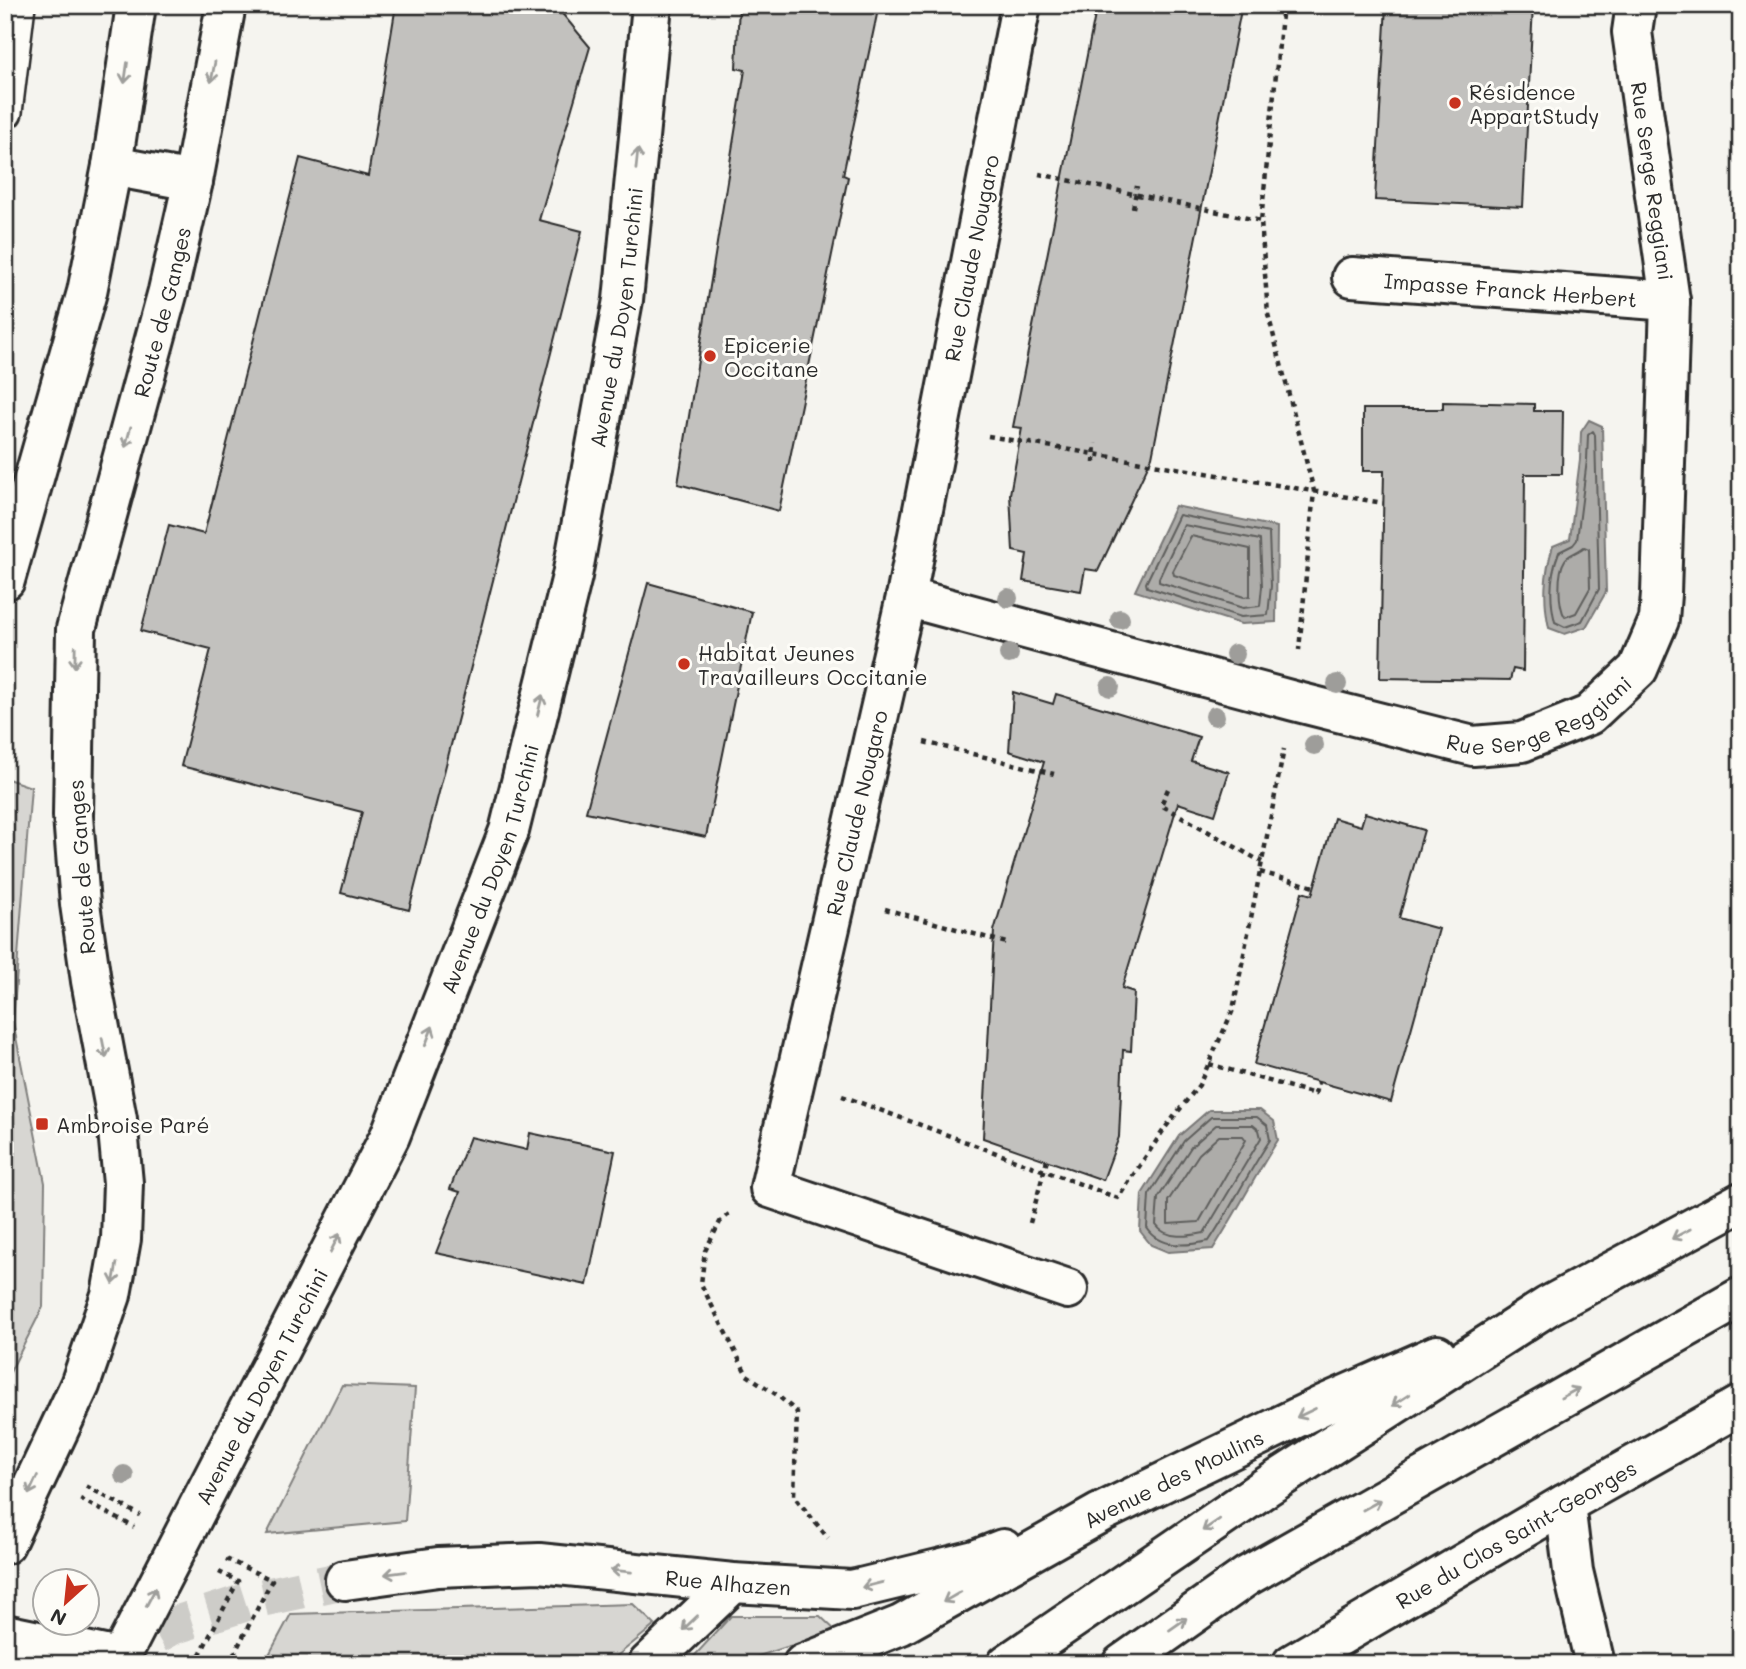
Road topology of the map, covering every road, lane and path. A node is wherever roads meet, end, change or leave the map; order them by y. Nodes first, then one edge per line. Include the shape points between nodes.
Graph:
1 (18, 5) edge
2 (135, 5) edge
3 (226, 5) edge
4 (652, 5) edge
5 (1021, 5) edge
6 (1283, 5) edge
7 (1636, 5) edge
8 (5, 112) edge
9 (989, 164) junction
10 (112, 166) junction
11 (193, 181) junction
12 (1137, 186) dead end
13 (1136, 194) junction
14 (1133, 208) dead end
15 (1261, 221) junction
16 (1352, 277) dead end
17 (1670, 302) junction
18 (939, 428) junction
19 (1095, 443) dead end
20 (1094, 454) junction
21 (1094, 463) dead end
22 (1314, 491) junction
23 (1383, 503) dead end
24 (5, 580) edge
25 (906, 597) junction
26 (1294, 701) junction
27 (875, 730) junction
28 (1054, 774) dead end
29 (1168, 789) dead end
30 (1262, 862) junction
31 (1260, 872) junction
32 (1314, 887) dead end
33 (837, 896) junction
34 (1010, 944) dead end
35 (1209, 1064) junction
36 (795, 1079) junction
37 (1318, 1082) dead end
38 (1048, 1160) dead end
39 (1044, 1171) junction
40 (770, 1188) junction
41 (1741, 1202) edge
42 (1016, 1272) junction
43 (1068, 1289) dead end
44 (1741, 1297) edge
45 (1548, 1306) junction
46 (1741, 1405) edge
47 (37, 1476) junction
48 (1565, 1504) junction
49 (1100, 1513) junction
50 (5, 1544) edge
51 (833, 1544) dead end
52 (176, 1550) junction
53 (345, 1580) tunnel mouth
54 (733, 1583) junction
55 (5, 1634) edge
56 (127, 1662) edge
57 (195, 1664) edge
58 (648, 1664) edge
59 (803, 1664) edge
60 (1007, 1664) edge
61 (1122, 1664) edge
62 (1292, 1664) edge
63 (1595, 1664) edge

1 - 8 lane
2 -> 10 main road
3 -> 11 main road, Route de Ganges
52 -> 4 main road, Avenue du Doyen Turchini via 390,1136 509,831 572,576 623,300
5 - 9 main road, Rue Claude Nougaro
6 - 15 path
7 - 17 main road, Rue Serge Reggiani via 1632,32
9 - 13 path
9 - 18 main road, Rue Claude Nougaro
10 - 11 main road
10 - 24 main road via 87,292
11 -> 47 main road, Route de Ganges via 168,291 76,629 74,828 91,981 117,1119 123,1183 121,1239 111,1295 80,1385
12 - 13 path
13 - 14 path
13 - 15 path
15 - 22 path via 1268,314
16 - 17 main road, Impasse Franck Herbert
17 - 26 main road, Rue Serge Reggiani via 1659,620 1638,669 1590,715 1522,742 1473,746
18 - 20 path
18 - 25 main road, Rue Claude Nougaro
19 - 20 path
20 - 21 path
20 - 22 path
22 - 23 path
22 - 26 path
25 - 26 main road, Rue Serge Reggiani
25 - 27 main road, Rue Claude Nougaro
26 - 30 path
27 - 28 path
27 - 33 main road, Rue Claude Nougaro
29 - 30 path via 1161,805
30 - 31 path
31 - 32 path
31 - 35 path via 1233,1010
33 - 34 path
33 - 36 main road, Rue Claude Nougaro
35 - 37 path via 1315,1094
35 - 39 path via 1199,1085 1118,1198
36 - 39 path
36 - 40 main road, Rue Claude Nougaro
38 - 39 path
39 - 42 path
40 - 42 main road
40 - 51 path via 745,1198 720,1222 705,1251 701,1284 747,1375 797,1412 794,1496
41 -> 45 main road, Avenue des Moulins
42 - 43 main road
61 -> 44 main road via 1247,1576
45 -> 49 main road, Avenue des Moulins via 1323,1405
45 -> 60 main road, Avenue des Moulins via 1266,1487
46 - 48 main road, Rue du Clos Saint-Georges
47 -> 50 main road, Route de Ganges
47 - 52 path
48 - 62 main road, Rue du Clos Saint-Georges
48 - 63 main road via 1573,1571
49 -> 54 main road, Rue Alhazen via 975,1560 852,1590
49 -> 59 main road, Avenue des Moulins via 901,1625
56 -> 52 main road, Avenue du Doyen Turchini
52 - 57 path via 239,1581
54 -> 53 main road, Rue Alhazen via 540,1563 438,1567
54 -> 58 main road
55 - 56 main road

